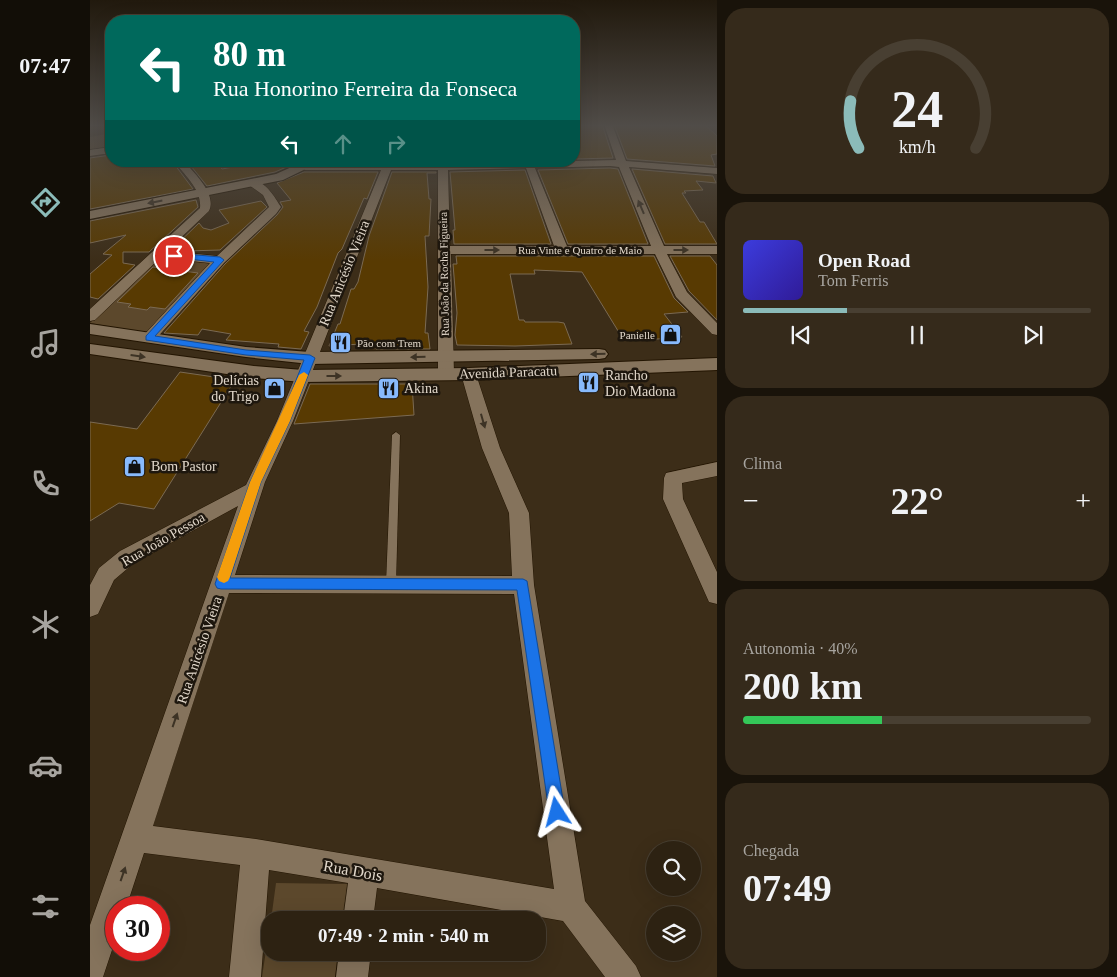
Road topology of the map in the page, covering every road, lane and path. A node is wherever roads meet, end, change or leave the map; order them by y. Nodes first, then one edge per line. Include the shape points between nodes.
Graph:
1 (185, 170) edge
2 (297, 170) edge
3 (386, 170) edge
4 (443, 170) edge
5 (531, 170) edge
6 (625, 170) edge
7 (692, 170) edge
8 (717, 172) edge
9 (253, 183) junction
10 (202, 192) junction
11 (90, 215) edge
12 (443, 250) junction
13 (562, 250) junction
14 (659, 250) junction
15 (717, 250) edge
16 (159, 254) junction
17 (220, 260) junction
18 (90, 317) edge
19 (90, 329) edge
20 (717, 332) edge
21 (149, 338) junction
22 (90, 349) edge
23 (717, 351) edge
24 (310, 358) junction
25 (717, 364) edge
26 (445, 365) junction
27 (469, 374) junction
28 (303, 376) junction
29 (396, 435) dead end
30 (717, 469) edge
31 (254, 489) junction
32 (221, 584) junction
33 (391, 584) junction
34 (523, 585) junction
35 (717, 595) edge
36 (90, 606) edge
37 (135, 838) junction
38 (256, 853) junction
39 (364, 872) junction
40 (571, 907) junction
41 (359, 911) edge
42 (354, 961) edge
43 (90, 970) edge
44 (245, 977) edge
45 (352, 977) edge
46 (625, 977) edge

1 - 10 street
2 - 9 street
3 - 24 street, Rua Anicésio Vieira
4 - 12 street, Rua João da Rocha Figueira
5 - 13 street
14 -> 6 street
7 - 8 street
9 - 10 street
9 - 17 street via 267,193 275,207
10 -> 11 street
10 - 16 street via 206,210
12 -> 13 street, Rua Vinte e Quatro de Maio
12 - 26 street, Rua João da Rocha Figueira
13 - 14 street, Rua Vinte e Quatro de Maio
14 -> 15 street, Rua Vinte e Quatro de Maio
14 - 20 street via 681,294
16 - 17 street
16 - 18 street
17 - 21 street
19 - 21 street, Avenida Paracatu
21 - 24 street, Avenida Paracatu
22 -> 28 street, Avenida Paracatu
23 -> 26 street, Avenida Paracatu
26 -> 24 street, Avenida Paracatu
24 - 28 street, Rua Anicésio Vieira
25 - 27 street, Avenida Paracatu
26 - 27 street, Avenida Paracatu
28 -> 26 street, Avenida Paracatu
27 -> 34 street via 491,448 519,513
28 - 31 street, Rua Anicésio Vieira
29 - 33 lane
30 - 35 street via 673,478 673,499
31 - 32 street, Rua Anicésio Vieira
31 - 36 street, Rua João Pessoa via 127,557 106,574
32 - 33 street
37 -> 32 street, Rua Anicésio Vieira
33 - 34 street
34 - 40 street
37 - 38 street, Rua Dois
43 -> 37 street, Rua Anicésio Vieira
38 - 39 street, Rua Dois
38 - 44 street
39 - 40 street, Rua Dois
39 - 41 street
40 - 46 street
42 - 45 street

